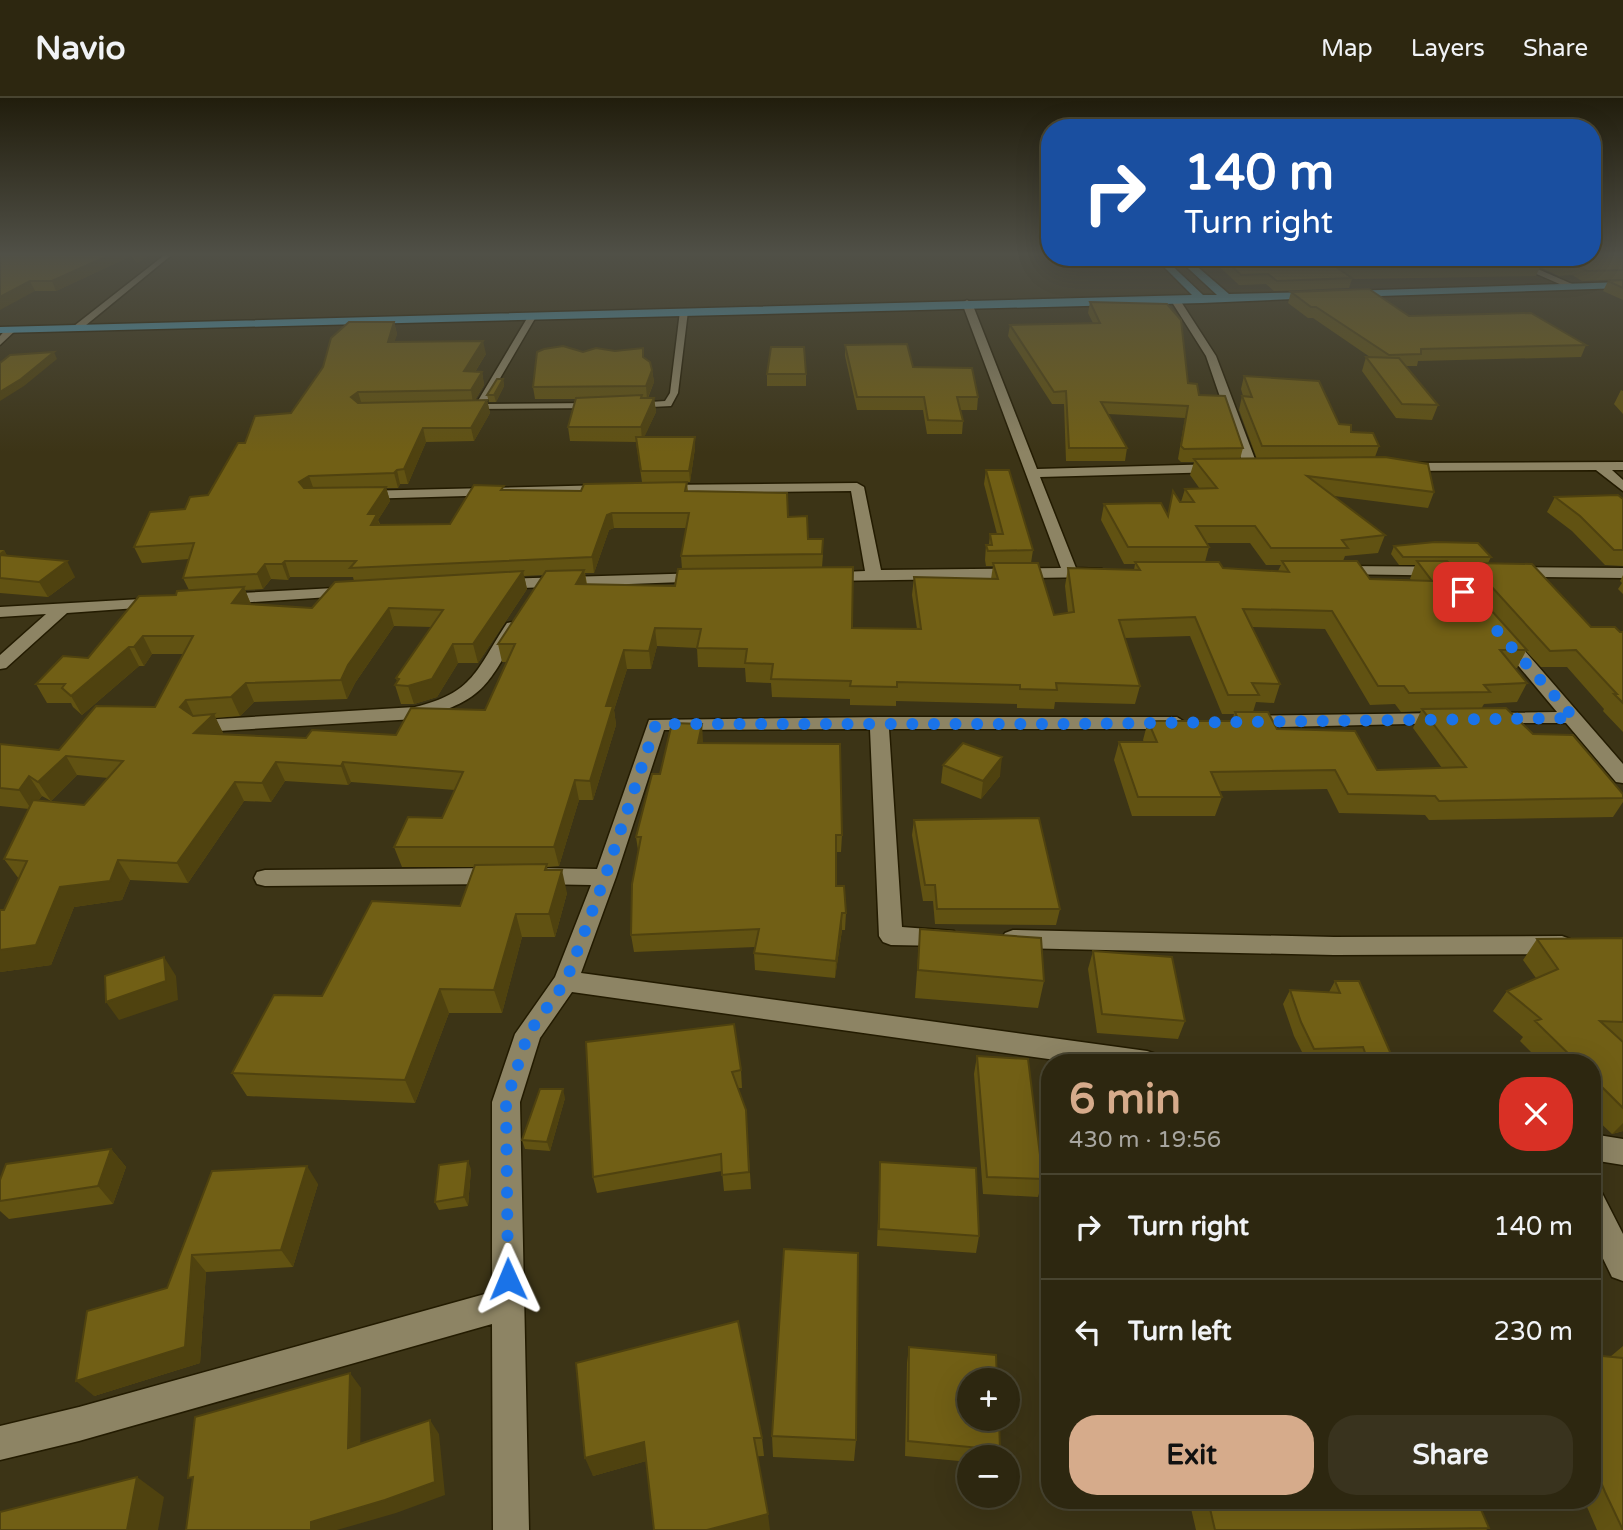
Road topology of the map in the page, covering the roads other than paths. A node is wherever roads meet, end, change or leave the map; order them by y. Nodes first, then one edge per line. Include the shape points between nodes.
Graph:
1 (87, 320) edge
2 (364, 320) edge
3 (530, 320) edge
4 (683, 320) edge
5 (973, 320) edge
6 (1198, 320) edge
7 (77, 328) junction
8 (0, 330) edge
9 (12, 330) junction
10 (0, 342) edge
11 (479, 406) junction
12 (607, 406) edge
13 (620, 406) edge
14 (457, 407) edge
15 (1599, 466) junction
16 (1623, 466) edge
17 (1390, 467) edge
18 (1032, 472) junction
19 (1623, 486) edge
20 (622, 489) edge
21 (650, 489) edge
22 (341, 496) edge
23 (1444, 571) junction
24 (1070, 572) junction
25 (1112, 572) edge
26 (1320, 572) edge
27 (1623, 573) edge
28 (874, 575) junction
29 (805, 576) edge
30 (723, 578) edge
31 (543, 581) junction
32 (488, 584) edge
33 (377, 590) edge
34 (1463, 592) edge
35 (211, 600) edge
36 (170, 602) edge
37 (61, 610) junction
38 (0, 612) edge
39 (1491, 623) edge
40 (0, 664) edge
41 (1574, 718) junction
42 (1228, 722) edge
43 (879, 723) junction
44 (1201, 723) edge
45 (202, 726) edge
46 (1623, 777) edge
47 (605, 877) junction
48 (265, 878) dead end
49 (1582, 945) edge
50 (566, 981) junction
51 (1090, 1054) edge
52 (1601, 1148) edge
53 (1623, 1152) edge
54 (1601, 1221) edge
55 (1623, 1266) edge
56 (508, 1304) junction
57 (0, 1443) edge
58 (511, 1530) edge

1 - 7 lane
2 - 7 highway
3 - 11 lane
4 - 13 lane via 674,393 668,404
5 - 18 street
6 - 18 street via 1258,467
7 - 9 highway
8 - 9 highway
9 - 10 street
11 - 12 lane
11 - 14 lane
15 - 16 street
15 - 17 street
15 - 19 street
18 - 24 street
20 - 22 street
21 - 28 street via 857,487
23 - 26 street
23 - 27 street
23 - 34 street
24 - 25 street
24 - 28 street
28 - 29 street
30 - 31 street
31 - 32 street
31 - 45 street via 475,685 458,700 415,713
33 - 35 street
36 - 37 street
37 - 38 street
37 - 40 street
39 - 41 street
41 - 42 street
41 - 46 street
43 - 44 street
43 - 47 street via 656,724
43 - 49 street via 891,936 1334,946
47 - 48 street
47 - 50 street
50 - 51 street
50 - 56 street via 528,1034 506,1102
52 - 53 street
54 - 55 street
56 - 57 street
56 - 58 street

